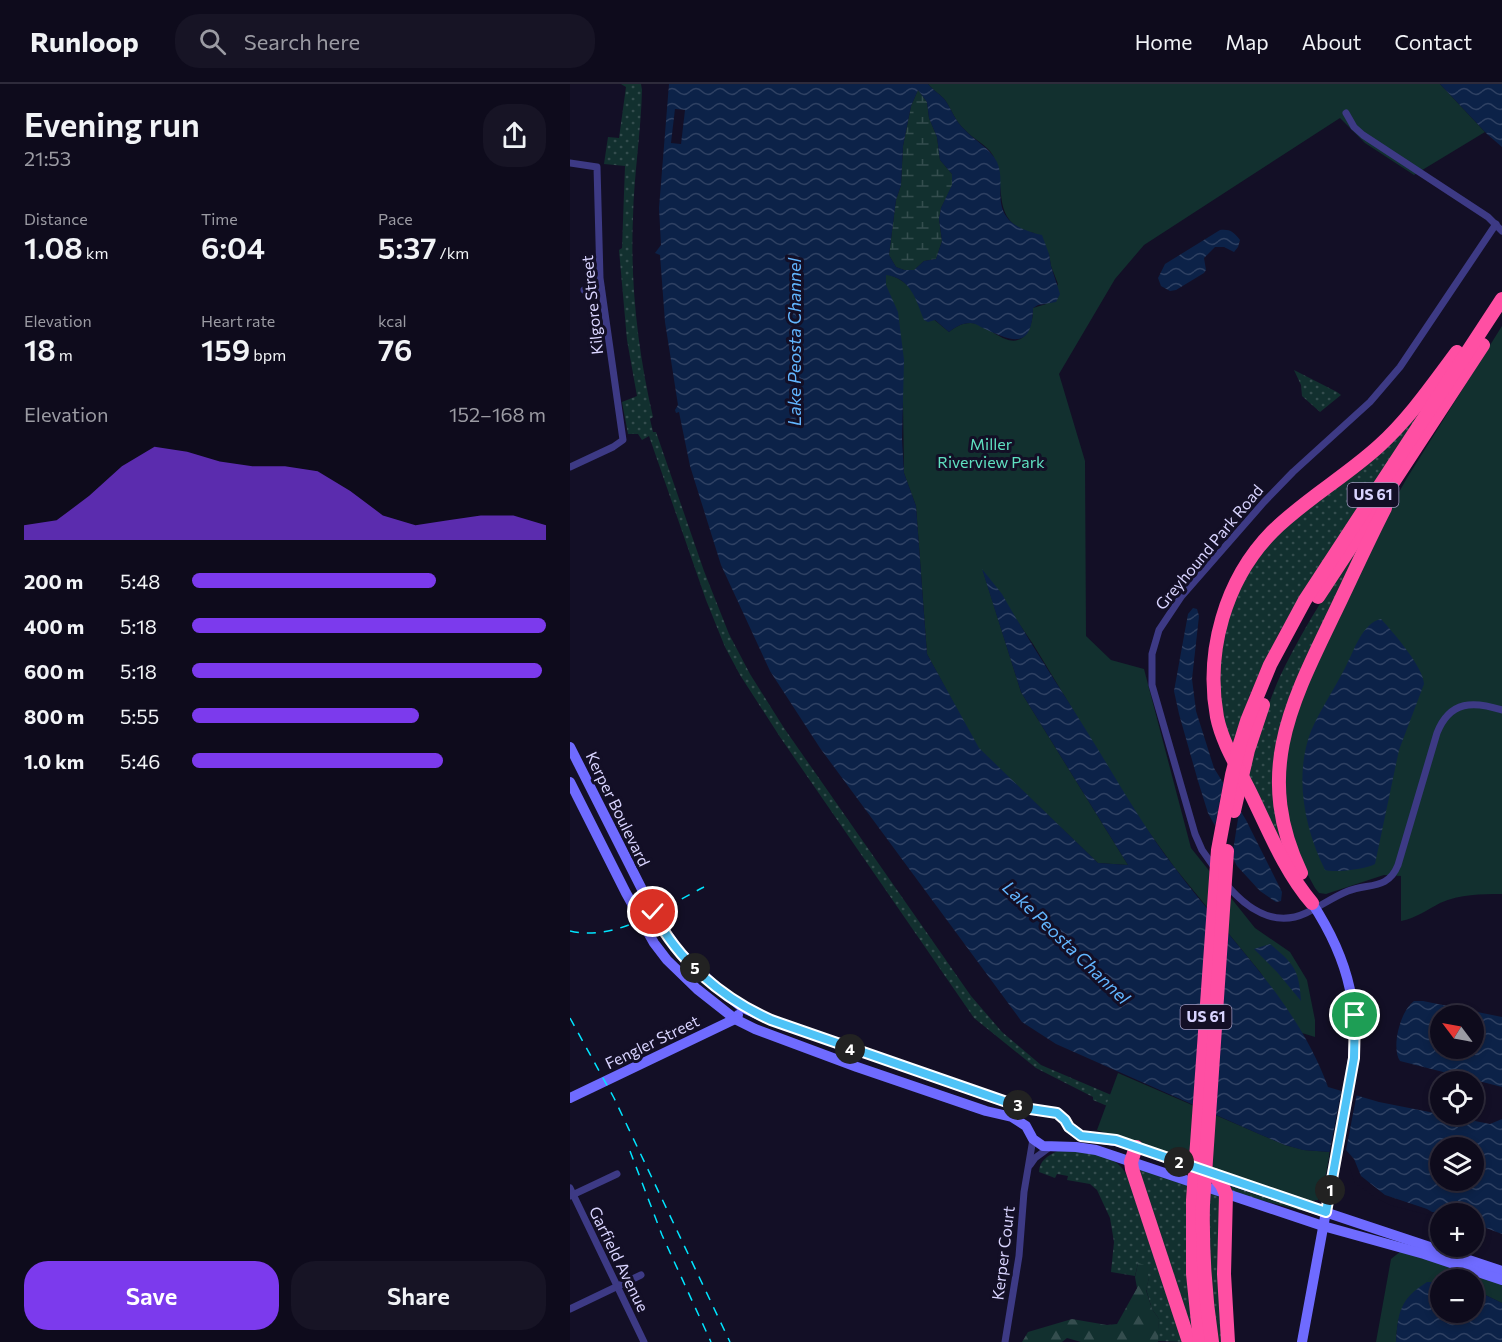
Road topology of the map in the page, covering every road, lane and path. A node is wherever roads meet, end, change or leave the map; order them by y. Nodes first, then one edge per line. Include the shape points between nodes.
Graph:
1 (1346, 113) dead end
2 (570, 163) edge
3 (1496, 224) junction
4 (1502, 231) edge
5 (602, 288) junction
6 (584, 290) dead end
7 (1502, 299) edge
8 (1502, 316) edge
9 (1429, 429) junction
10 (570, 467) edge
11 (1261, 698) junction
12 (1502, 710) edge
13 (570, 747) edge
14 (570, 782) edge
15 (1313, 906) junction
16 (743, 1008) junction
17 (735, 1019) junction
18 (570, 1098) edge
19 (1045, 1111) junction
20 (1067, 1124) junction
21 (1032, 1137) junction
22 (1052, 1147) junction
23 (1136, 1147) junction
24 (1131, 1162) junction
25 (1029, 1167) junction
26 (617, 1174) dead end
27 (1214, 1175) junction
28 (571, 1193) edge
29 (1232, 1196) junction
30 (1326, 1212) junction
31 (1323, 1226) junction
32 (1502, 1270) edge
33 (641, 1275) dead end
34 (1502, 1280) edge
35 (617, 1286) junction
36 (570, 1309) edge
37 (644, 1342) edge
38 (1005, 1342) edge
39 (1189, 1342) edge
40 (1200, 1342) edge
41 (1212, 1342) edge
42 (1228, 1342) edge
43 (1302, 1342) edge

1 - 3 street via 1363,135
2 - 5 street, Kilgore Street via 597,167
3 - 4 street
3 - 15 street, Greyhound Park Road via 1400,367 1370,402 1264,502 1171,608 1155,642 1152,686 1202,850 1230,889 1256,911 1286,918 1299,916
5 - 6 street
5 - 10 street, Kilgore Street via 623,440
7 - 11 highway, US 61 via 1305,600 1286,633
7 - 15 highway via 1397,429 1273,531 1240,576 1224,612 1215,662 1217,719 1263,818
8 - 9 highway, US 61
9 - 11 highway, US 61 via 1311,608
9 - 15 highway via 1376,526 1286,724 1279,772 1281,807 1288,841
11 - 40 highway, US 61 via 1247,721 1218,850 1192,1212
11 - 41 highway, US 61 via 1240,780 1227,854 1203,1204 1204,1290
12 - 15 street, Greyhound Park Road via 1467,704 1446,717 1437,733 1393,874 1381,884 1346,892
13 - 16 main road, Kerper Boulevard via 658,923 695,968
14 - 17 main road, Kerper Boulevard via 654,943 697,989
15 - 30 main road via 1341,957 1355,1015 1350,1081
16 - 17 main road, Fengler Street
16 - 19 main road, Kerper Boulevard via 845,1047 1024,1108
17 - 18 main road, Fengler Street
17 - 21 main road, Kerper Boulevard via 857,1067 1012,1117 1026,1126
19 - 20 main road, Kerper Boulevard via 1057,1113
19 - 21 main road via 1033,1121
20 - 22 main road via 1065,1136
20 - 23 main road, Kerper Boulevard via 1081,1136
21 - 22 main road, Kerper Boulevard via 1040,1145
21 - 25 street, Kerper Court
22 - 24 main road, Kerper Boulevard via 1085,1148
22 - 25 street
23 - 24 highway
23 - 27 main road, Kerper Boulevard
24 - 29 main road, Kerper Boulevard
24 - 39 highway
25 - 38 street, Kerper Court
26 - 28 street
27 - 29 highway
27 - 30 main road, Kerper Boulevard
28 - 35 street, Garfield Avenue
29 - 31 main road, Kerper Boulevard
29 - 42 highway via 1226,1209 1225,1243
30 - 31 main road
30 - 32 main road, Kerper Boulevard
31 - 34 main road, Kerper Boulevard
31 - 43 main road
33 - 35 street
35 - 36 street
35 - 37 street, Garfield Avenue

